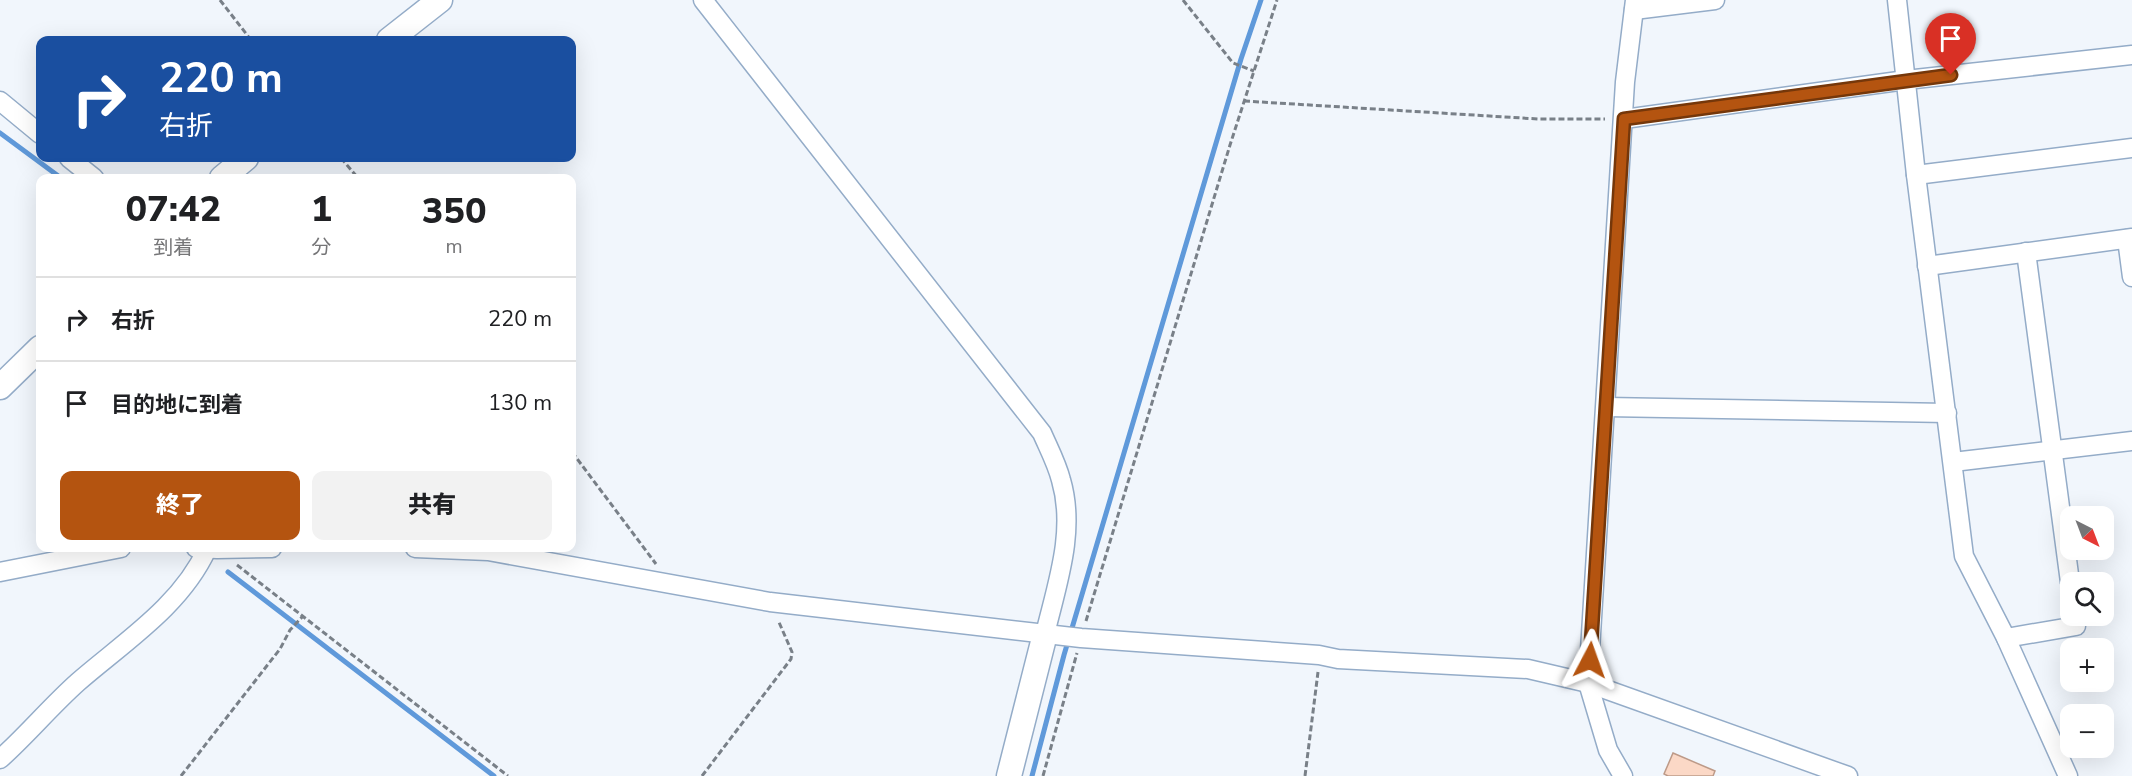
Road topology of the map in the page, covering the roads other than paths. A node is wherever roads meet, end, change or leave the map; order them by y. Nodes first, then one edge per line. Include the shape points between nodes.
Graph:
1 (440, 0) edge
2 (703, 0) edge
3 (1715, 0) edge
4 (1897, 0) edge
5 (1634, 5) edge
6 (394, 36) edge
7 (2132, 55) edge
8 (1906, 80) junction
9 (0, 101) edge
10 (1624, 119) junction
11 (36, 131) edge
12 (2132, 148) edge
13 (74, 162) edge
14 (241, 162) edge
15 (89, 174) edge
16 (227, 174) edge
17 (1916, 175) junction
18 (2130, 238) edge
19 (2026, 252) junction
20 (1927, 266) junction
21 (2132, 277) edge
22 (36, 352) edge
23 (0, 387) edge
24 (1606, 407) junction
25 (1947, 413) junction
26 (2132, 441) edge
27 (2052, 450) junction
28 (1953, 462) junction
29 (101, 552) edge
30 (207, 552) edge
31 (493, 552) edge
32 (0, 572) edge
33 (2069, 572) edge
34 (2076, 626) edge
35 (1045, 634) junction
36 (2007, 638) junction
37 (1588, 682) junction
38 (0, 759) edge
39 (1009, 776) edge
40 (1623, 776) edge
41 (1848, 776) edge
42 (2068, 776) edge

1 - 6 main road
2 - 35 street via 1042,433 1062,480 1066,511 1066,543
3 - 5 street
4 - 8 street
5 - 10 street
7 - 8 street
8 - 10 street
8 - 17 street
9 - 11 street
10 - 24 street
12 - 17 street
13 - 15 street
14 - 16 main road
17 - 20 street
18 - 19 street
18 - 21 street
19 - 20 street
19 - 27 street
20 - 25 street
22 - 23 main road
24 - 25 street
24 - 37 street
25 - 28 street
26 - 27 street
27 - 28 street
27 - 33 street
28 - 36 street via 1964,556
29 - 32 street
30 - 38 street via 187,582 135,636 64,694
31 - 35 street via 770,602
34 - 36 street
35 - 37 street via 1338,659 1528,669
35 - 39 main road
36 - 42 street
37 - 40 street via 1608,750
37 - 41 street

